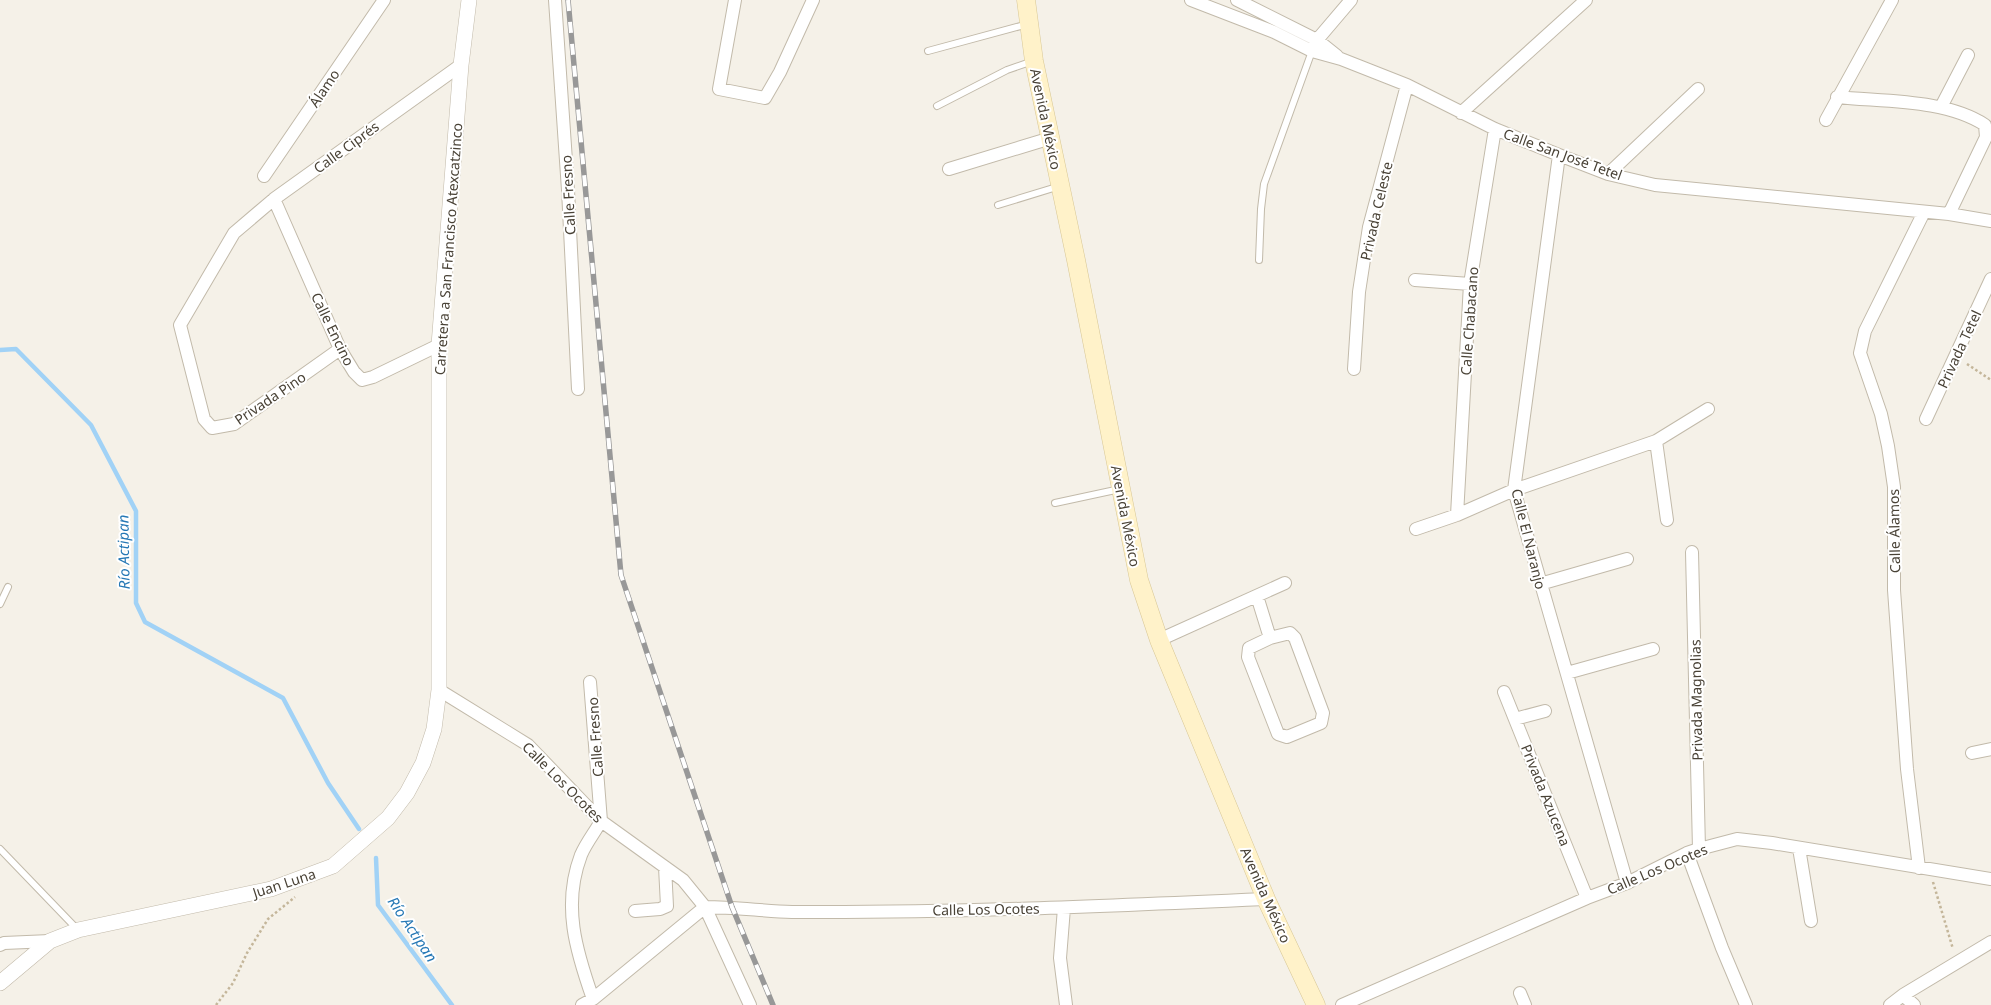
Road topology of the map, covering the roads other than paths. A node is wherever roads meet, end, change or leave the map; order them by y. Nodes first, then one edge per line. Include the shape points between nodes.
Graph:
1 (384, 0) edge
2 (469, 0) edge
3 (555, 0) edge
4 (735, 0) edge
5 (813, 0) edge
6 (1026, 0) edge
7 (1191, 0) edge
8 (1237, 0) edge
9 (1351, 0) edge
10 (1586, 0) edge
11 (1892, 0) edge
12 (1029, 24) junction
13 (1315, 46) junction
14 (928, 51) dead end
15 (1968, 55) dead end
16 (1034, 61) junction
17 (461, 65) junction
18 (1407, 85) junction
19 (1698, 89) dead end
20 (1837, 97) junction
21 (937, 106) dead end
22 (1941, 107) junction
23 (1461, 113) junction
24 (1826, 120) dead end
25 (1495, 129) junction
26 (1051, 138) junction
27 (1558, 155) junction
28 (949, 169) dead end
29 (1608, 174) junction
30 (264, 176) dead end
31 (1061, 186) junction
32 (274, 199) junction
33 (998, 204) dead end
34 (1924, 212) junction
35 (1949, 214) junction
36 (1991, 222) edge
37 (1259, 260) dead end
38 (1991, 279) edge
39 (1415, 280) dead end
40 (1470, 284) junction
41 (180, 325) joint
42 (439, 345) junction
43 (340, 349) junction
44 (1354, 369) dead end
45 (578, 389) dead end
46 (1708, 409) dead end
47 (1926, 419) dead end
48 (1656, 441) junction
49 (1121, 489) junction
50 (1514, 490) junction
51 (1055, 503) dead end
52 (1457, 515) junction
53 (1667, 520) dead end
54 (1416, 529) dead end
55 (1692, 552) dead end
56 (1627, 559) dead end
57 (1285, 583) dead end
58 (1540, 584) junction
59 (8, 587) dead end
60 (1257, 596) junction
61 (0, 604) edge
62 (1270, 638) junction
63 (1159, 640) junction
64 (440, 648) joint
65 (1653, 648) dead end
66 (1567, 673) junction
67 (590, 682) dead end
68 (439, 690) junction
69 (1504, 692) dead end
70 (1546, 711) dead end
71 (1515, 719) junction
72 (1991, 749) edge
73 (1972, 753) dead end
74 (601, 821) junction
75 (1699, 848) junction
76 (1799, 848) junction
77 (0, 849) edge
78 (1687, 853) junction
79 (665, 867) junction
80 (1924, 869) junction
81 (1991, 880) edge
82 (1627, 883) junction
83 (1587, 898) junction
84 (1266, 899) junction
85 (705, 907) junction
86 (1064, 908) junction
87 (634, 911) dead end
88 (1811, 922) dead end
89 (78, 930) junction
90 (50, 941) junction
91 (1991, 942) edge
92 (0, 945) edge
93 (0, 983) edge
94 (1520, 992) dead end
95 (1903, 995) junction
96 (587, 1002) edge
97 (750, 1005) edge
98 (1066, 1005) edge
99 (1316, 1005) edge
100 (1342, 1005) edge
101 (1525, 1005) edge
102 (1746, 1005) edge
103 (1890, 1005) edge
104 (1914, 1005) edge

1 - 30 street, Álamo
2 - 17 street, Carretera a San Francisco Atexcatzinco
3 - 45 street, Calle Fresno
4 - 5 street via 719,89 765,98
6 - 12 main road, Avenida México
7 - 13 street, Calle San José Tetel
8 - 13 street, Calle San José Tetel
9 - 13 street
10 - 23 street
11 - 20 street
12 - 14 lane
12 - 16 main road, Avenida México
13 - 18 street, Calle San José Tetel
13 - 37 lane via 1264,184
15 - 22 street
16 - 21 lane via 1007,70
16 - 26 main road, Avenida México
17 - 32 street, Calle Ciprés
17 - 42 street, Carretera a San Francisco Atexcatzinco
18 - 23 street, Calle San José Tetel
18 - 44 street, Privada Celeste via 1369,227 1359,292
19 - 29 street
20 - 22 street
20 - 24 street
22 - 35 street via 1985,125 1986,137
23 - 25 street, Calle San José Tetel
25 - 27 street, Calle San José Tetel
25 - 40 street, Calle Chabacano
26 - 28 street
26 - 31 main road, Avenida México
27 - 29 street, Calle San José Tetel
27 - 50 street, Calle El Naranjo
29 - 34 street, Calle San José Tetel via 1655,185
31 - 33 lane
31 - 49 main road, Avenida México
32 - 41 street, Calle Ciprés via 234,233
32 - 43 street, Calle Encino
34 - 35 street, Calle San José Tetel
34 - 80 street, Calle Álamos via 1865,331 1860,353 1881,414 1894,487 1895,600 1907,769
35 - 36 street, Calle San José Tetel
38 - 47 street, Privada Tetel
39 - 40 street
40 - 52 street, Calle Chabacano
41 - 43 street, Privada Pino via 204,418 212,428 234,424
42 - 43 street, Calle Encino via 362,380
42 - 64 street, Carretera a San Francisco Atexcatzinco
46 - 48 street
48 - 50 street
48 - 53 street
49 - 51 lane
49 - 63 main road, Avenida México via 1139,580
50 - 52 street
50 - 58 street, Calle El Naranjo
52 - 54 street
55 - 75 street, Privada Magnolias
56 - 58 street
57 - 60 street
58 - 66 street, Calle El Naranjo
59 - 61 lane
60 - 62 street
60 - 63 street
62 - 62 street via 1249,648 1248,658 1278,734 1287,737 1321,722 1323,713 1295,638 1290,633
63 - 84 main road, Avenida México
64 - 68 street, Juan Luna
65 - 66 street
66 - 82 street, Calle El Naranjo
67 - 74 street, Calle Fresno
68 - 74 street, Calle Los Ocotes via 528,745
68 - 89 street, Juan Luna via 434,729 423,763 407,793 388,818 333,866 271,889
69 - 71 street, Privada Azucena
70 - 71 street
71 - 83 street, Privada Azucena
72 - 73 street
74 - 79 street, Calle Los Ocotes
74 - 96 street via 582,854 571,895 573,930
75 - 76 street, Calle Los Ocotes via 1737,839
75 - 78 street, Calle Los Ocotes
76 - 80 street, Calle Los Ocotes
76 - 88 street
77 - 89 lane
78 - 82 street, Calle Los Ocotes
78 - 102 street
79 - 85 street, Calle Los Ocotes via 683,880
79 - 87 street via 667,906
80 - 81 street, Calle Los Ocotes
82 - 83 street, Calle Los Ocotes
83 - 100 street, Calle Los Ocotes
84 - 86 street, Calle Los Ocotes
84 - 99 main road, Avenida México
85 - 86 street, Calle Los Ocotes via 790,912
85 - 96 street
85 - 97 street, Calle Los Ocotes
86 - 98 street via 1060,958
89 - 90 street, Juan Luna
90 - 92 street
90 - 93 street, Juan Luna
91 - 95 street
94 - 101 street
95 - 103 street
95 - 104 street

